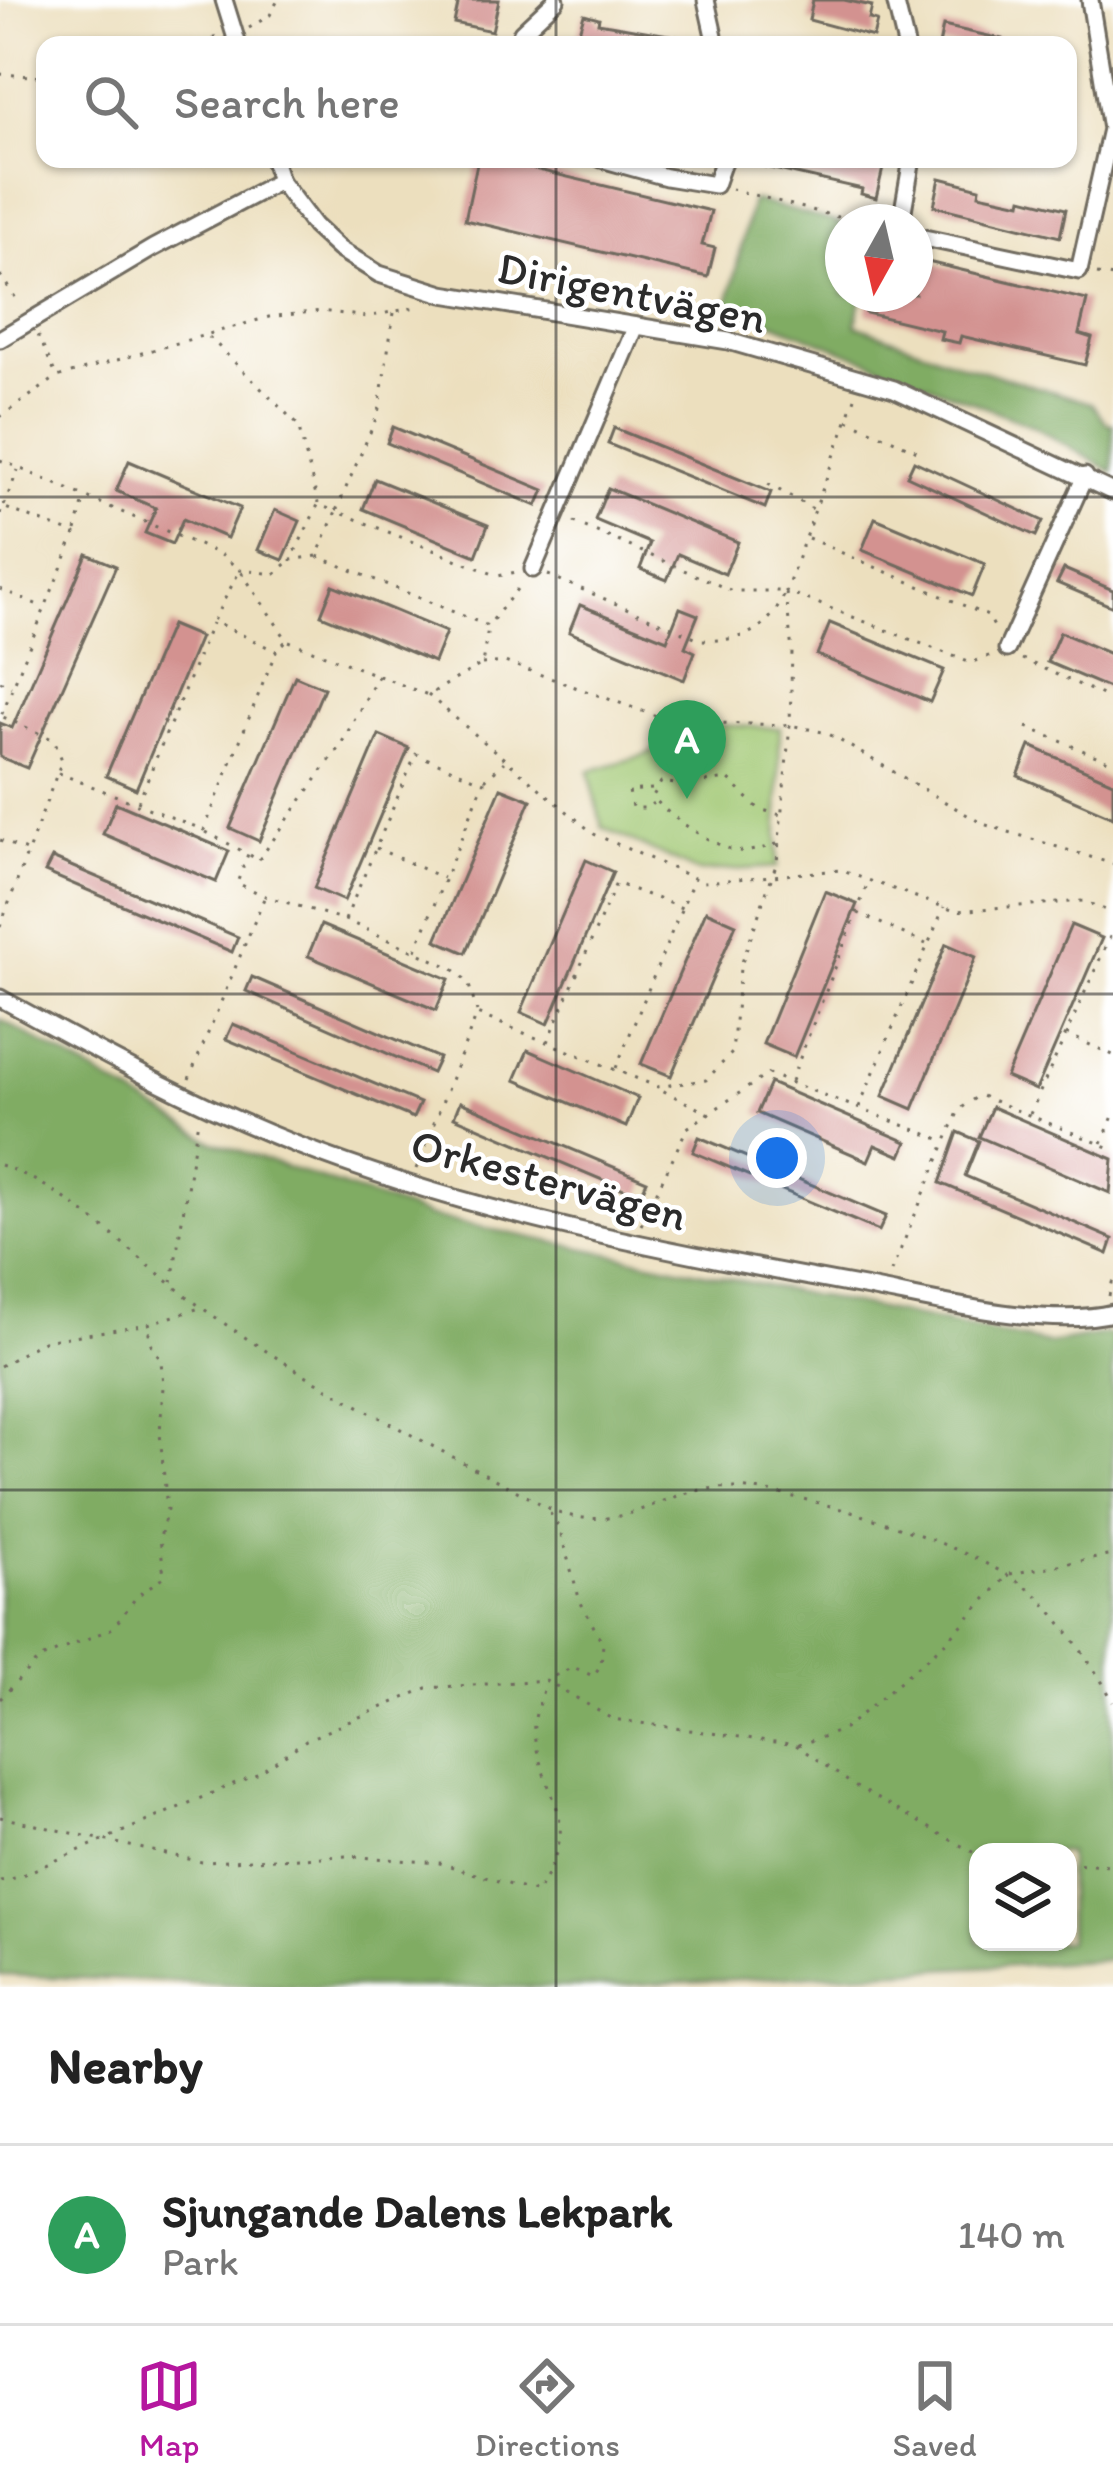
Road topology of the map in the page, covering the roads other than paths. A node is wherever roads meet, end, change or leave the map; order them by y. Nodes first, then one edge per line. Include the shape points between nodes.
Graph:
1 (224, 0) edge
2 (556, 0) edge
3 (706, 0) edge
4 (895, 0) edge
5 (1090, 0) edge
6 (235, 36) edge
7 (520, 36) edge
8 (714, 36) edge
9 (904, 36) edge
10 (276, 168) edge
11 (634, 168) edge
12 (721, 168) edge
13 (910, 168) edge
14 (280, 181) junction
15 (904, 204) edge
16 (933, 240) edge
17 (636, 326) junction
18 (0, 339) edge
19 (1085, 476) junction
20 (1113, 492) edge
21 (533, 569) road end
22 (1007, 650) road end
23 (0, 998) edge
24 (1113, 1313) edge

1 - 6 street
2 - 7 street
3 - 8 street
4 - 9 street
5 - 16 street via 1111,129 1079,272
10 - 14 street, Dirigentvägen
11 - 12 street via 715,185
13 - 15 street
14 - 17 street, Dirigentvägen via 314,226 380,274 443,294
14 - 18 street
17 - 19 street, Dirigentvägen via 728,341 894,389
17 - 21 street
19 - 20 street, Dirigentvägen
19 - 22 street
23 - 24 street, Orkestervägen via 294,1144 410,1181 634,1241 884,1291 1042,1315

